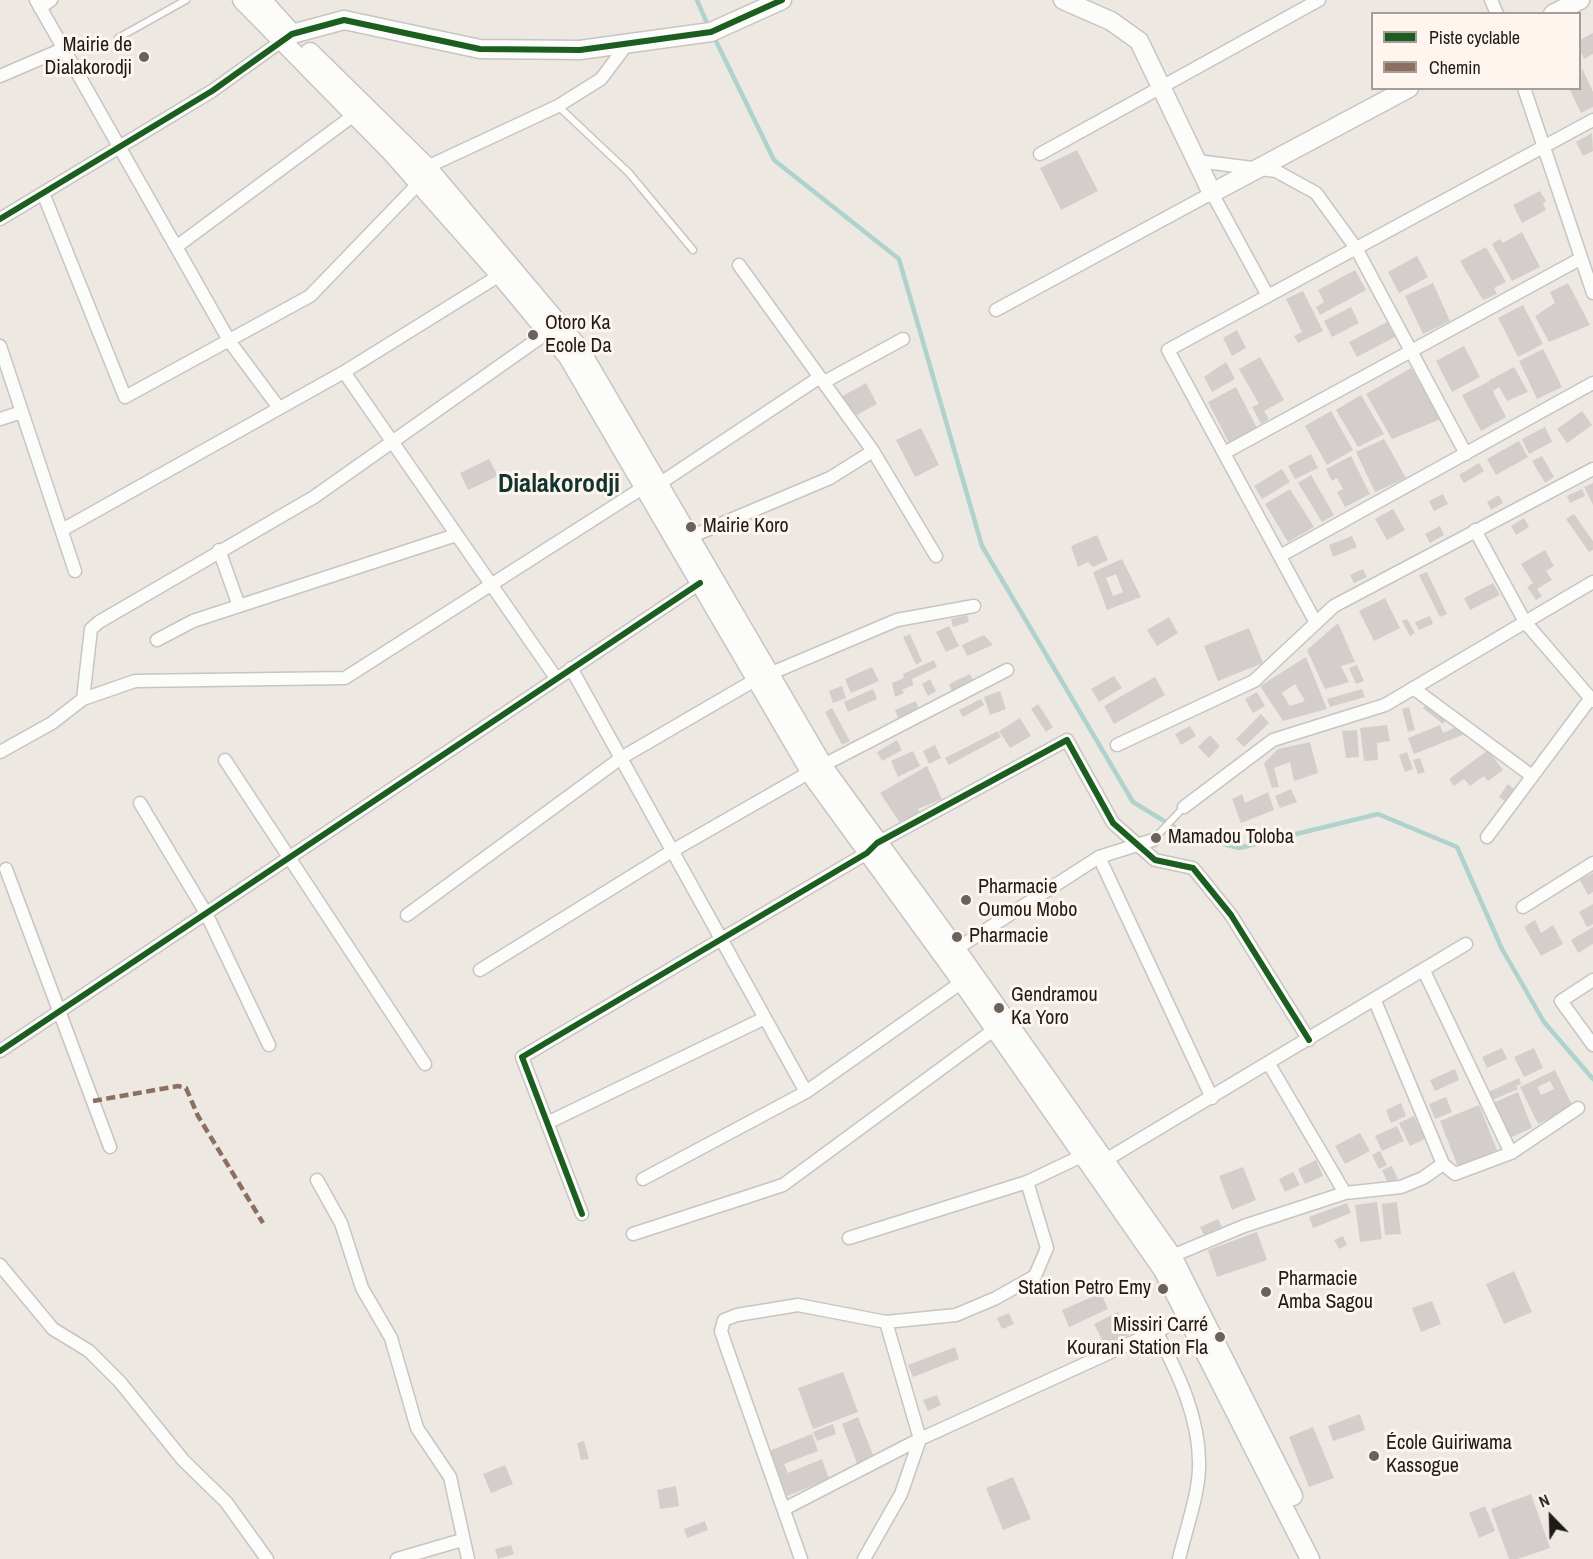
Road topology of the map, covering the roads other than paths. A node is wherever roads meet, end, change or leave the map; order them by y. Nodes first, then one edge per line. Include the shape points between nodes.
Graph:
1 (51, 0) edge
2 (186, 0) edge
3 (242, 0) edge
4 (248, 0) edge
5 (782, 0) edge
6 (1063, 0) edge
7 (1319, 0) edge
8 (1580, 0) edge
9 (264, 3) edge
10 (38, 4) edge
11 (1557, 12) edge
12 (287, 37) junction
13 (118, 38) dead end
14 (628, 43) junction
15 (63, 49) junction
16 (0, 76) edge
17 (1161, 87) junction
18 (1405, 90) edge
19 (1525, 90) edge
20 (558, 106) junction
21 (354, 115) junction
22 (1593, 120) edge
23 (119, 147) junction
24 (1543, 147) junction
25 (1040, 154) dead end
26 (1197, 161) junction
27 (1260, 167) junction
28 (423, 175) junction
29 (43, 193) junction
30 (1212, 193) junction
31 (0, 219) edge
32 (176, 247) junction
33 (1356, 248) junction
34 (693, 250) dead end
35 (1580, 259) junction
36 (739, 265) dead end
37 (1589, 272) edge
38 (500, 275) junction
39 (1593, 293) edge
40 (1268, 296) junction
41 (996, 310) dead end
42 (548, 332) junction
43 (903, 339) dead end
44 (230, 342) junction
45 (0, 346) edge
46 (1411, 351) junction
47 (344, 372) junction
48 (822, 380) junction
49 (1593, 383) edge
50 (279, 408) junction
51 (22, 412) junction
52 (0, 418) edge
53 (392, 442) junction
54 (873, 451) junction
55 (1224, 453) junction
56 (1466, 454) junction
57 (1593, 469) edge
58 (651, 485) junction
59 (62, 530) junction
60 (1475, 530) junction
61 (456, 535) junction
62 (690, 537) junction
63 (219, 550) junction
64 (936, 556) dead end
65 (1280, 556) junction
66 (75, 571) dead end
67 (1593, 582) edge
68 (700, 583) junction
69 (491, 585) junction
70 (239, 606) junction
71 (974, 606) dead end
72 (1316, 622) junction
73 (1525, 622) junction
74 (157, 640) dead end
75 (571, 668) junction
76 (1007, 670) dead end
77 (762, 677) junction
78 (556, 678) junction
79 (1413, 688) junction
80 (1590, 694) edge
81 (83, 699) junction
82 (1117, 745) dead end
83 (0, 752) edge
84 (621, 758) junction
85 (225, 760) dead end
86 (817, 769) junction
87 (1532, 776) junction
88 (140, 803) dead end
89 (1184, 807) joint
90 (1487, 837) dead end
91 (1153, 840) joint
92 (1137, 845) junction
93 (872, 848) junction
94 (672, 851) junction
95 (289, 857) junction
96 (1099, 857) junction
97 (1593, 863) edge
98 (6, 869) dead end
99 (1523, 907) dead end
100 (206, 913) junction
101 (407, 915) dead end
102 (722, 941) junction
103 (1466, 944) dead end
104 (950, 953) junction
105 (480, 970) dead end
106 (1424, 971) junction
107 (1593, 980) edge
108 (962, 982) junction
109 (1375, 1001) junction
110 (60, 1011) junction
111 (765, 1018) junction
112 (995, 1029) junction
113 (1309, 1040) junction
114 (269, 1045) dead end
115 (1593, 1045) edge
116 (0, 1051) edge
117 (425, 1064) dead end
118 (1269, 1064) junction
119 (806, 1092) junction
120 (1212, 1098) junction
121 (1578, 1108) dead end
122 (548, 1123) junction
123 (110, 1147) dead end
124 (1512, 1153) junction
125 (1095, 1158) junction
126 (1443, 1164) junction
127 (642, 1179) dead end
128 (317, 1180) dead end
129 (1027, 1182) junction
130 (1345, 1193) junction
131 (582, 1214) dead end
132 (633, 1234) dead end
133 (849, 1238) dead end
134 (1172, 1256) junction
135 (0, 1264) edge
136 (1188, 1317) junction
137 (886, 1322) junction
138 (1156, 1331) junction
139 (920, 1439) junction
140 (784, 1509) junction
141 (462, 1540) junction
142 (267, 1559) edge
143 (397, 1559) edge
144 (468, 1559) edge
145 (801, 1559) edge
146 (864, 1559) edge
147 (1179, 1559) edge
148 (1310, 1559) edge
149 (1324, 1559) edge

1 - 10 street
2 - 13 lane
3 - 12 main road
4 - 9 main road
5 - 14 main road via 711,32
6 - 17 main road via 1111,21 1139,41
7 - 17 street
8 - 11 main road
9 - 12 main road
10 - 15 street
12 - 14 main road via 344,20 480,49 580,50
12 - 21 main road
12 - 23 street via 212,91
12 - 28 main road
14 - 20 street via 601,79
15 - 16 street
15 - 23 street
17 - 25 street
17 - 26 main road
18 - 27 main road
19 - 24 street
20 - 28 street
20 - 34 lane via 629,172
21 - 28 main road
21 - 32 street
22 - 24 street
23 - 29 street
23 - 32 street
24 - 33 street
24 - 35 street
26 - 27 street
26 - 30 main road
27 - 30 main road
27 - 33 street via 1296,180 1316,193
28 - 38 main road
28 - 44 street via 310,296
28 - 58 main road via 579,348
29 - 31 street
29 - 44 street via 125,397
30 - 40 street
30 - 41 street
32 - 44 street
33 - 40 street
33 - 46 street
35 - 37 street
35 - 46 street
36 - 48 street
37 - 39 street
38 - 42 main road
38 - 47 street
40 - 55 street via 1168,350
42 - 53 street
42 - 58 main road
43 - 48 street
44 - 50 street
45 - 51 street
46 - 55 street
46 - 56 street
47 - 50 street
47 - 53 street
48 - 54 street
48 - 58 street
49 - 56 street
50 - 59 street
51 - 52 street
51 - 59 street
53 - 61 street
53 - 63 street via 314,497
54 - 62 street via 830,478
54 - 64 street
55 - 65 street
56 - 65 street
57 - 60 street
58 - 62 main road
58 - 68 main road
58 - 69 street
59 - 66 street
60 - 72 street via 1334,606
60 - 73 street
61 - 69 street
61 - 70 street
62 - 77 main road
63 - 70 street
63 - 81 street via 91,629
65 - 72 street
67 - 73 street
68 - 75 street
68 - 77 main road
69 - 78 street
69 - 81 street via 345,678 135,681
70 - 74 street via 193,621
71 - 77 street via 897,620
72 - 82 street via 1254,681
73 - 79 street
73 - 80 street
75 - 78 street
75 - 84 street
76 - 86 street
77 - 84 street
77 - 86 main road
78 - 95 street
79 - 87 street
79 - 89 street via 1385,705 1273,740
80 - 87 street
81 - 83 street via 52,723
84 - 94 street
84 - 101 street
85 - 95 street
86 - 93 main road
86 - 94 street
87 - 90 street
88 - 100 street
89 - 91 lane
91 - 92 street
92 - 93 street via 1113,823 1067,740
92 - 96 street
92 - 113 street via 1155,860 1193,868 1231,915
93 - 102 street
93 - 104 main road
94 - 102 street
94 - 105 street
95 - 100 street
95 - 117 street
96 - 104 street
96 - 120 street
97 - 99 street
98 - 110 street
100 - 110 street
100 - 114 street
102 - 111 street
102 - 122 street via 522,1056
103 - 106 street
104 - 108 main road
104 - 125 main road
106 - 109 street
106 - 124 street
107 - 115 street via 1561,1000
108 - 112 main road
108 - 119 street
109 - 113 street
109 - 126 street
110 - 116 street
110 - 123 street
111 - 119 street
111 - 122 street
112 - 125 main road
112 - 132 street via 783,1185
113 - 118 street
118 - 120 street
118 - 130 street
119 - 127 street
120 - 125 street
121 - 124 street
122 - 131 street
124 - 126 street via 1458,1174
125 - 129 street
125 - 134 main road
125 - 136 main road
126 - 130 street via 1401,1187
128 - 141 street via 341,1223 362,1288 392,1338 417,1428 450,1477
129 - 133 street
129 - 137 street via 1047,1248 1035,1276 956,1315
130 - 134 street via 1244,1226
134 - 149 main road
135 - 142 street via 53,1329 89,1351 120,1382 183,1460 226,1502
136 - 138 street
136 - 148 main road
137 - 139 street
137 - 140 street via 798,1305 724,1320 723,1339
138 - 139 street
138 - 147 street via 1181,1378 1198,1443 1199,1472
139 - 140 street
139 - 146 street via 901,1494
140 - 145 street
141 - 143 street
141 - 144 street

